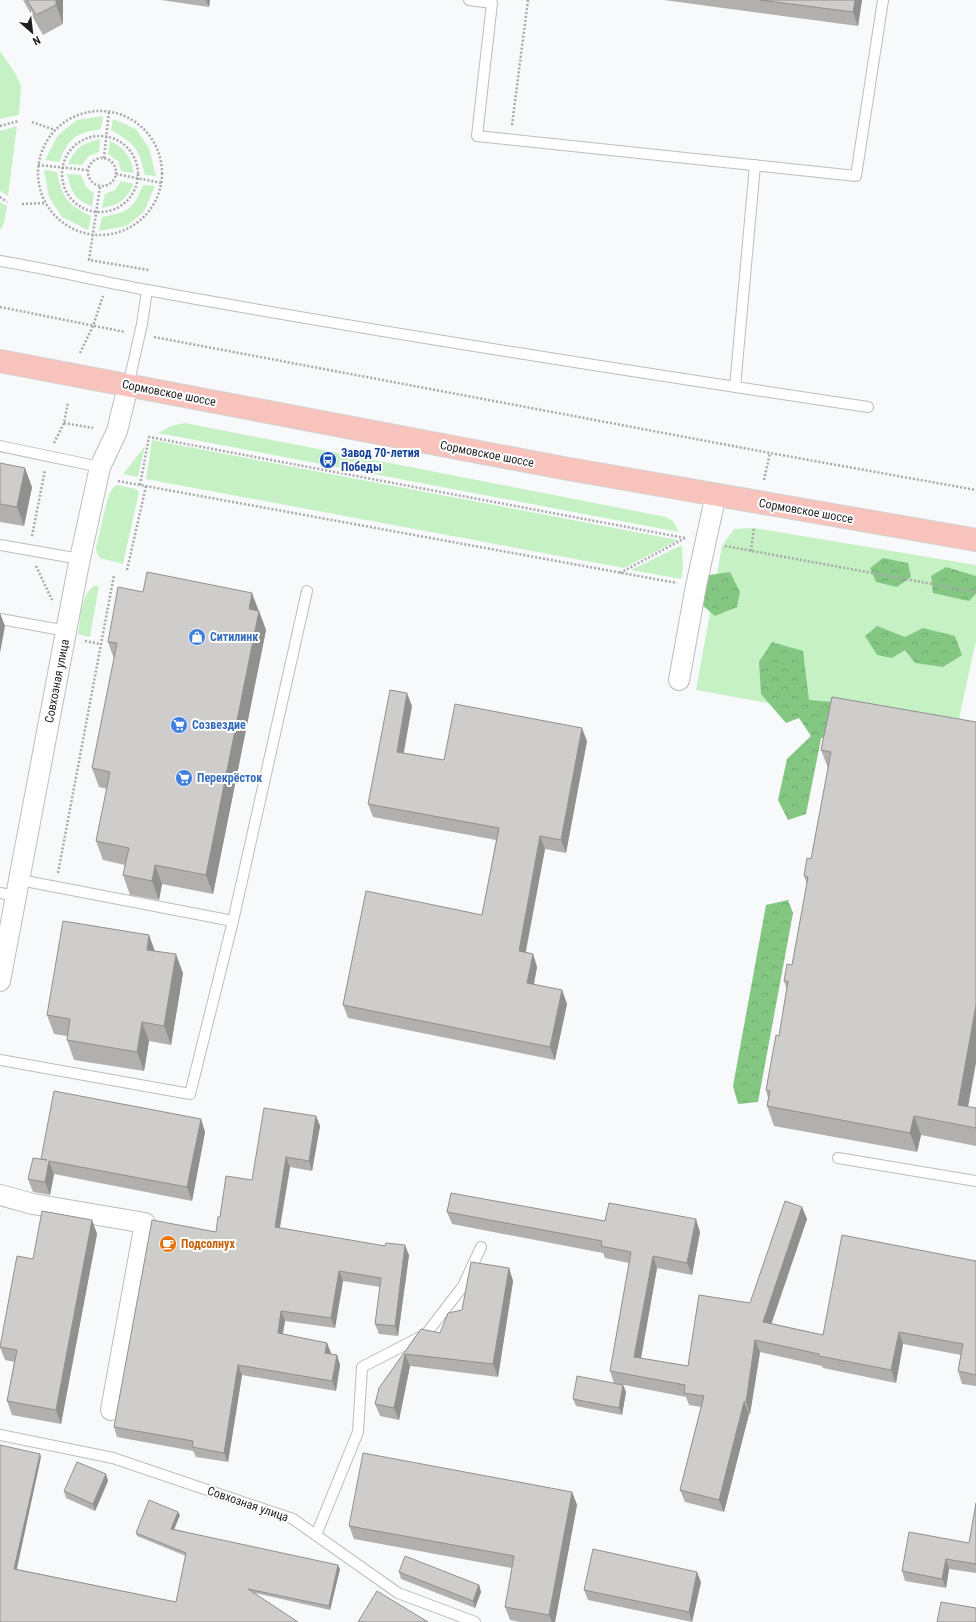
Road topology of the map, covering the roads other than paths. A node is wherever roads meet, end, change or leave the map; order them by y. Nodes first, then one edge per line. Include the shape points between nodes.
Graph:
1 (469, 0) edge
2 (883, 0) edge
3 (755, 165) junction
4 (0, 260) edge
5 (147, 290) junction
6 (0, 361) edge
7 (128, 386) junction
8 (735, 387) junction
9 (868, 407) dead end
10 (0, 446) edge
11 (98, 472) junction
12 (716, 494) junction
13 (976, 540) edge
14 (0, 545) edge
15 (80, 559) junction
16 (307, 591) dead end
17 (0, 619) edge
18 (74, 636) junction
19 (679, 680) dead end
20 (12, 890) edge
21 (233, 921) junction
22 (0, 981) edge
23 (0, 1060) edge
24 (838, 1158) dead end
25 (976, 1181) edge
26 (0, 1195) edge
27 (481, 1247) dead end
28 (111, 1410) dead end
29 (0, 1435) edge
30 (316, 1535) junction
31 (475, 1622) edge

1 - 3 lane via 492,3 477,136
2 - 3 lane via 856,176
3 - 8 lane
4 - 5 lane
5 - 7 lane
5 - 8 lane via 425,338
6 - 7 main road, Сормовское шоссе
7 - 11 street, Совхозная улица via 117,431
7 - 12 main road, Сормовское шоссе via 563,468
8 - 9 lane
10 - 11 lane via 47,456
11 - 15 street, Совхозная улица
12 - 13 main road, Сормовское шоссе
12 - 19 street
14 - 15 lane
15 - 18 street, Совхозная улица
16 - 21 lane
17 - 18 lane
18 - 20 street, Совхозная улица
20 - 21 lane via 55,888
20 - 22 street, Совхозная улица
21 - 23 lane via 190,1094
24 - 25 lane
26 - 28 street via 33,1204 144,1223
27 - 30 lane via 464,1286 426,1334 362,1367 358,1432
29 - 30 lane, Совхозная улица via 113,1458 293,1519
30 - 31 lane, Совхозная улица via 398,1593

